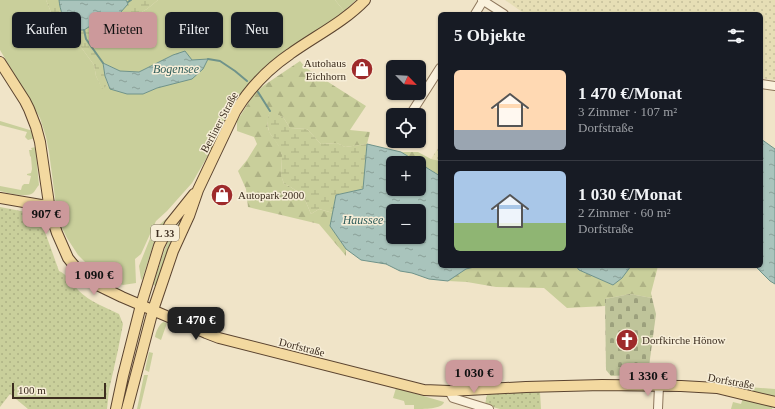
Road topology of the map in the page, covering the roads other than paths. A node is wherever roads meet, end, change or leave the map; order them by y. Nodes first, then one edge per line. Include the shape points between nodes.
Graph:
1 (365, 0) edge
2 (483, 0) edge
3 (476, 12) edge
4 (501, 12) edge
5 (0, 62) edge
6 (438, 71) edge
7 (763, 84) edge
8 (775, 86) edge
9 (414, 108) edge
10 (198, 190) junction
11 (0, 198) edge
12 (49, 204) junction
13 (141, 305) junction
14 (153, 310) junction
15 (659, 386) junction
16 (449, 391) junction
17 (775, 402) edge
18 (116, 409) edge
19 (127, 409) edge
20 (489, 409) edge
21 (658, 409) edge

1 - 10 main road, Berliner Straße / L 33 via 348,15 274,66 245,96
2 - 3 street
2 - 4 street
5 - 12 main road, Dorfstraße via 25,101 36,127
6 - 9 street
7 - 8 street
10 - 13 main road, Berliner Straße / L 33 via 170,224 159,246
10 - 14 main road, Berliner Straße / L 33 via 172,251
11 - 12 main road
12 - 13 main road, Dorfstraße via 57,233 68,258 80,272 89,281
13 - 14 main road, Dorfstraße
13 - 18 main road, L 33
14 - 16 main road, Dorfstraße via 226,340 424,390
14 - 19 main road, L 33
15 - 16 main road, Dorfstraße via 602,385
15 - 17 main road, Dorfstraße via 717,388
15 - 21 street
16 - 20 street via 453,398

